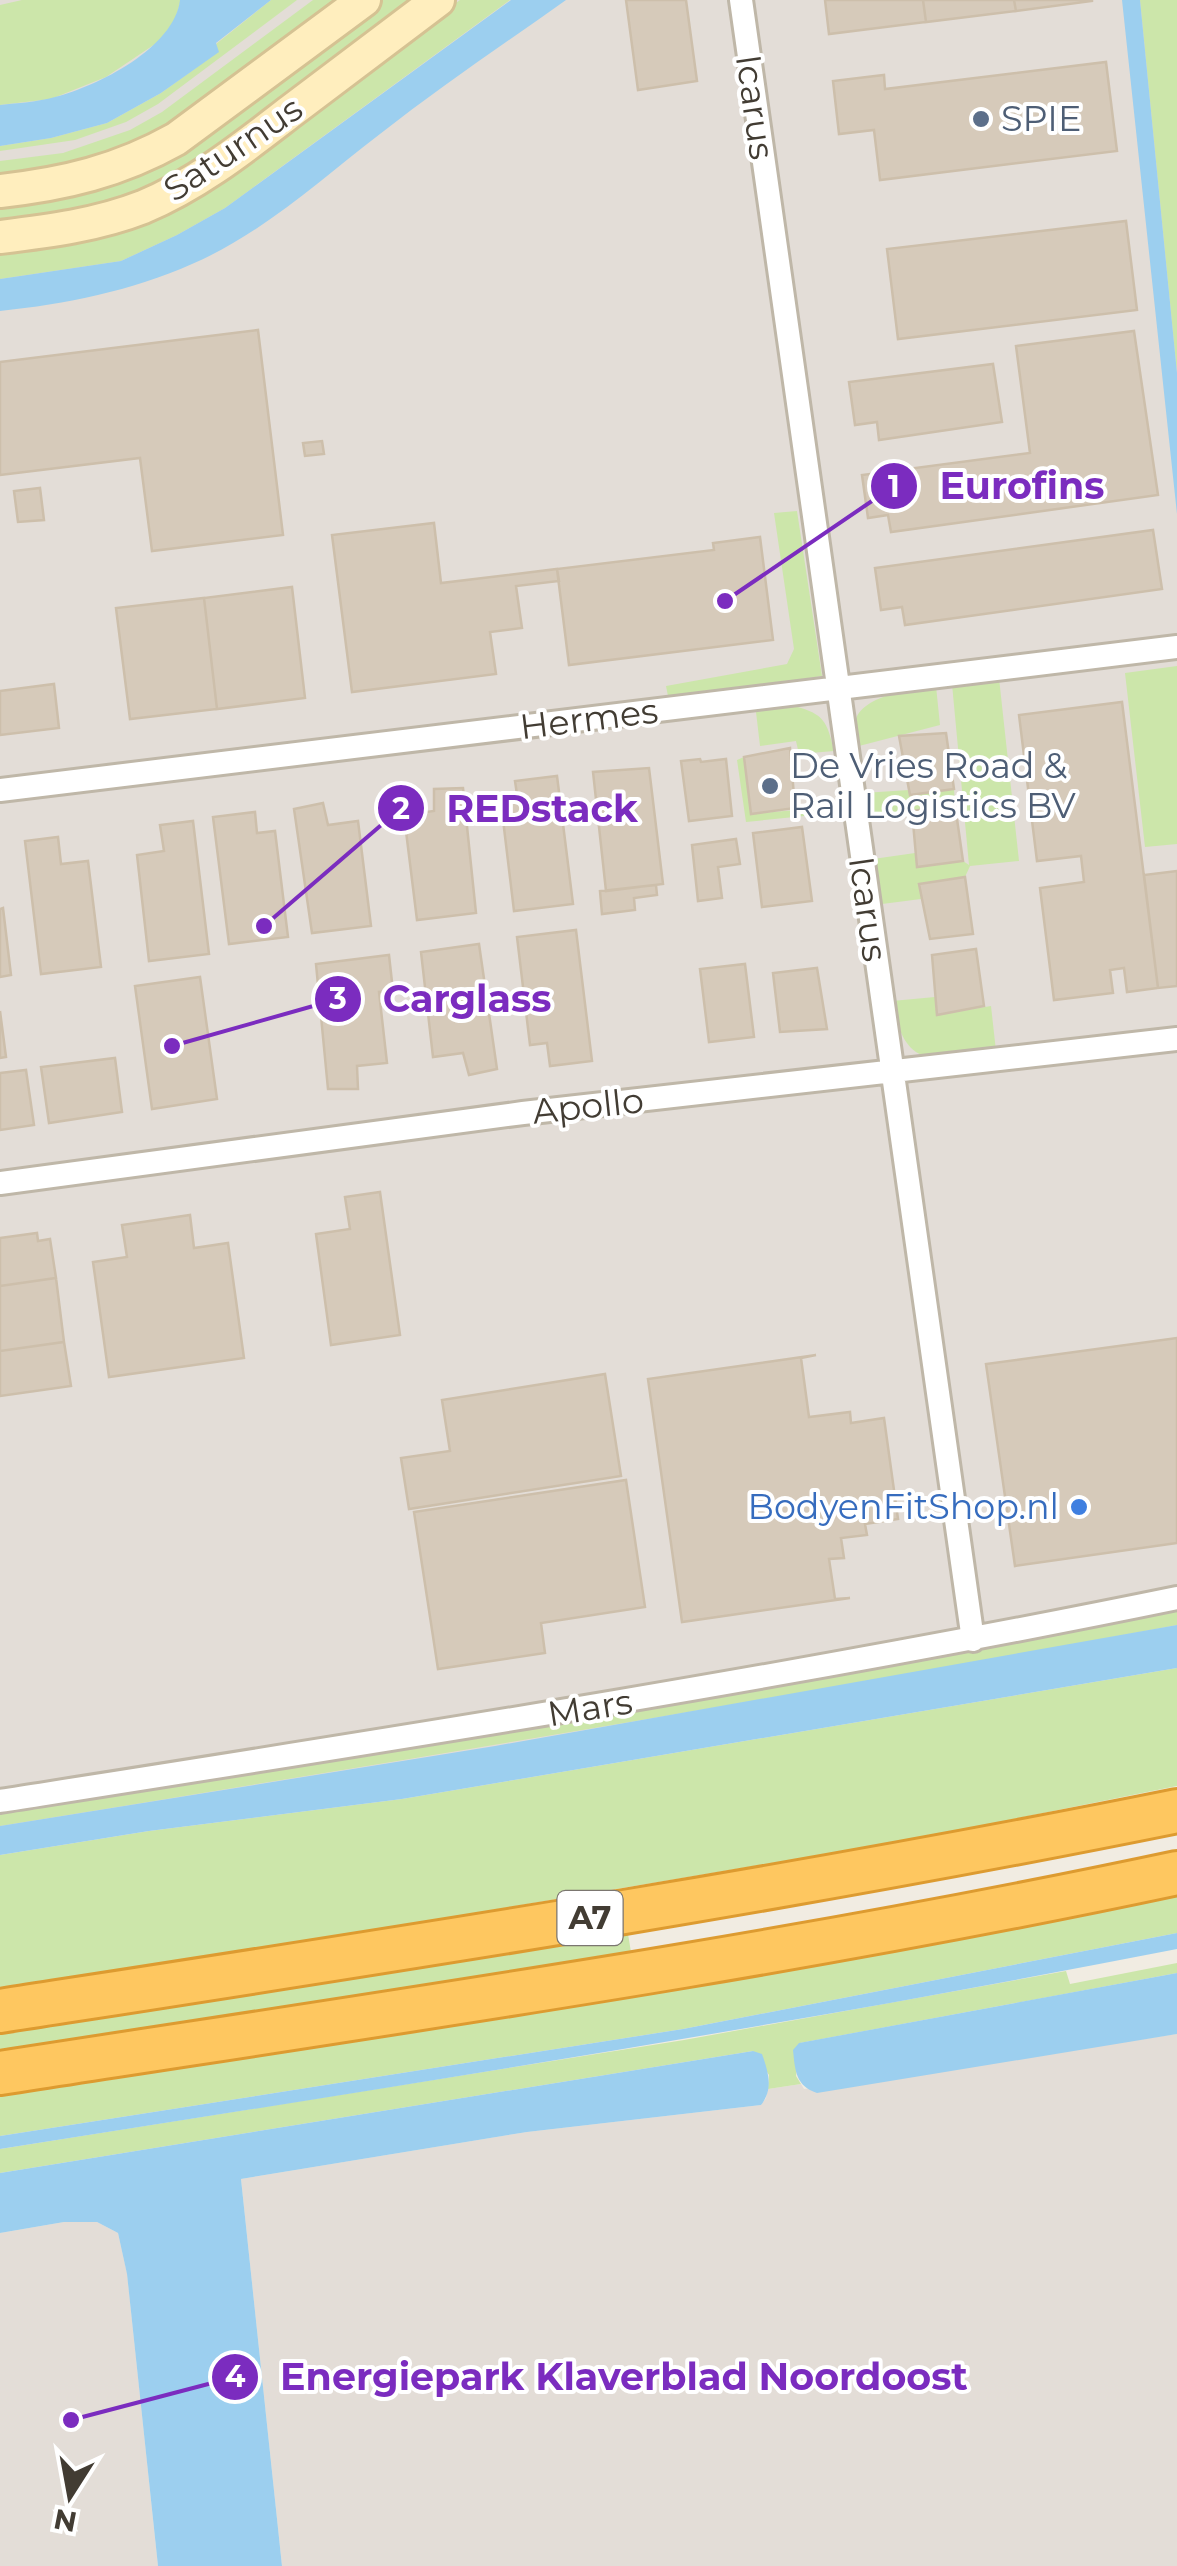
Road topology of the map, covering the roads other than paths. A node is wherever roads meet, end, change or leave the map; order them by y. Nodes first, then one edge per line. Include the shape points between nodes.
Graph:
1 (364, 0) edge
2 (438, 0) edge
3 (740, 0) edge
4 (0, 191) edge
5 (0, 237) edge
6 (1177, 647) edge
7 (836, 689) junction
8 (0, 790) edge
9 (1177, 1040) edge
10 (892, 1072) junction
11 (0, 1183) edge
12 (1177, 1598) edge
13 (973, 1640) junction
14 (0, 1800) edge
15 (1177, 1811) edge
16 (1177, 1873) edge
17 (0, 2011) edge
18 (0, 2072) edge

1 - 4 main road, Saturnus via 149,154 92,176
2 - 5 main road, Saturnus via 188,185 102,220
3 - 7 street, Icarus
6 - 7 street, Hermes
7 - 8 street, Hermes
7 - 10 street, Icarus
9 - 10 street, Apollo
10 - 11 street, Apollo
10 - 13 street, Icarus
12 - 13 street, Mars
13 - 14 street, Mars via 634,1701
15 - 17 highway, A7 via 597,1917
16 - 18 highway, A7 via 1006,1910

